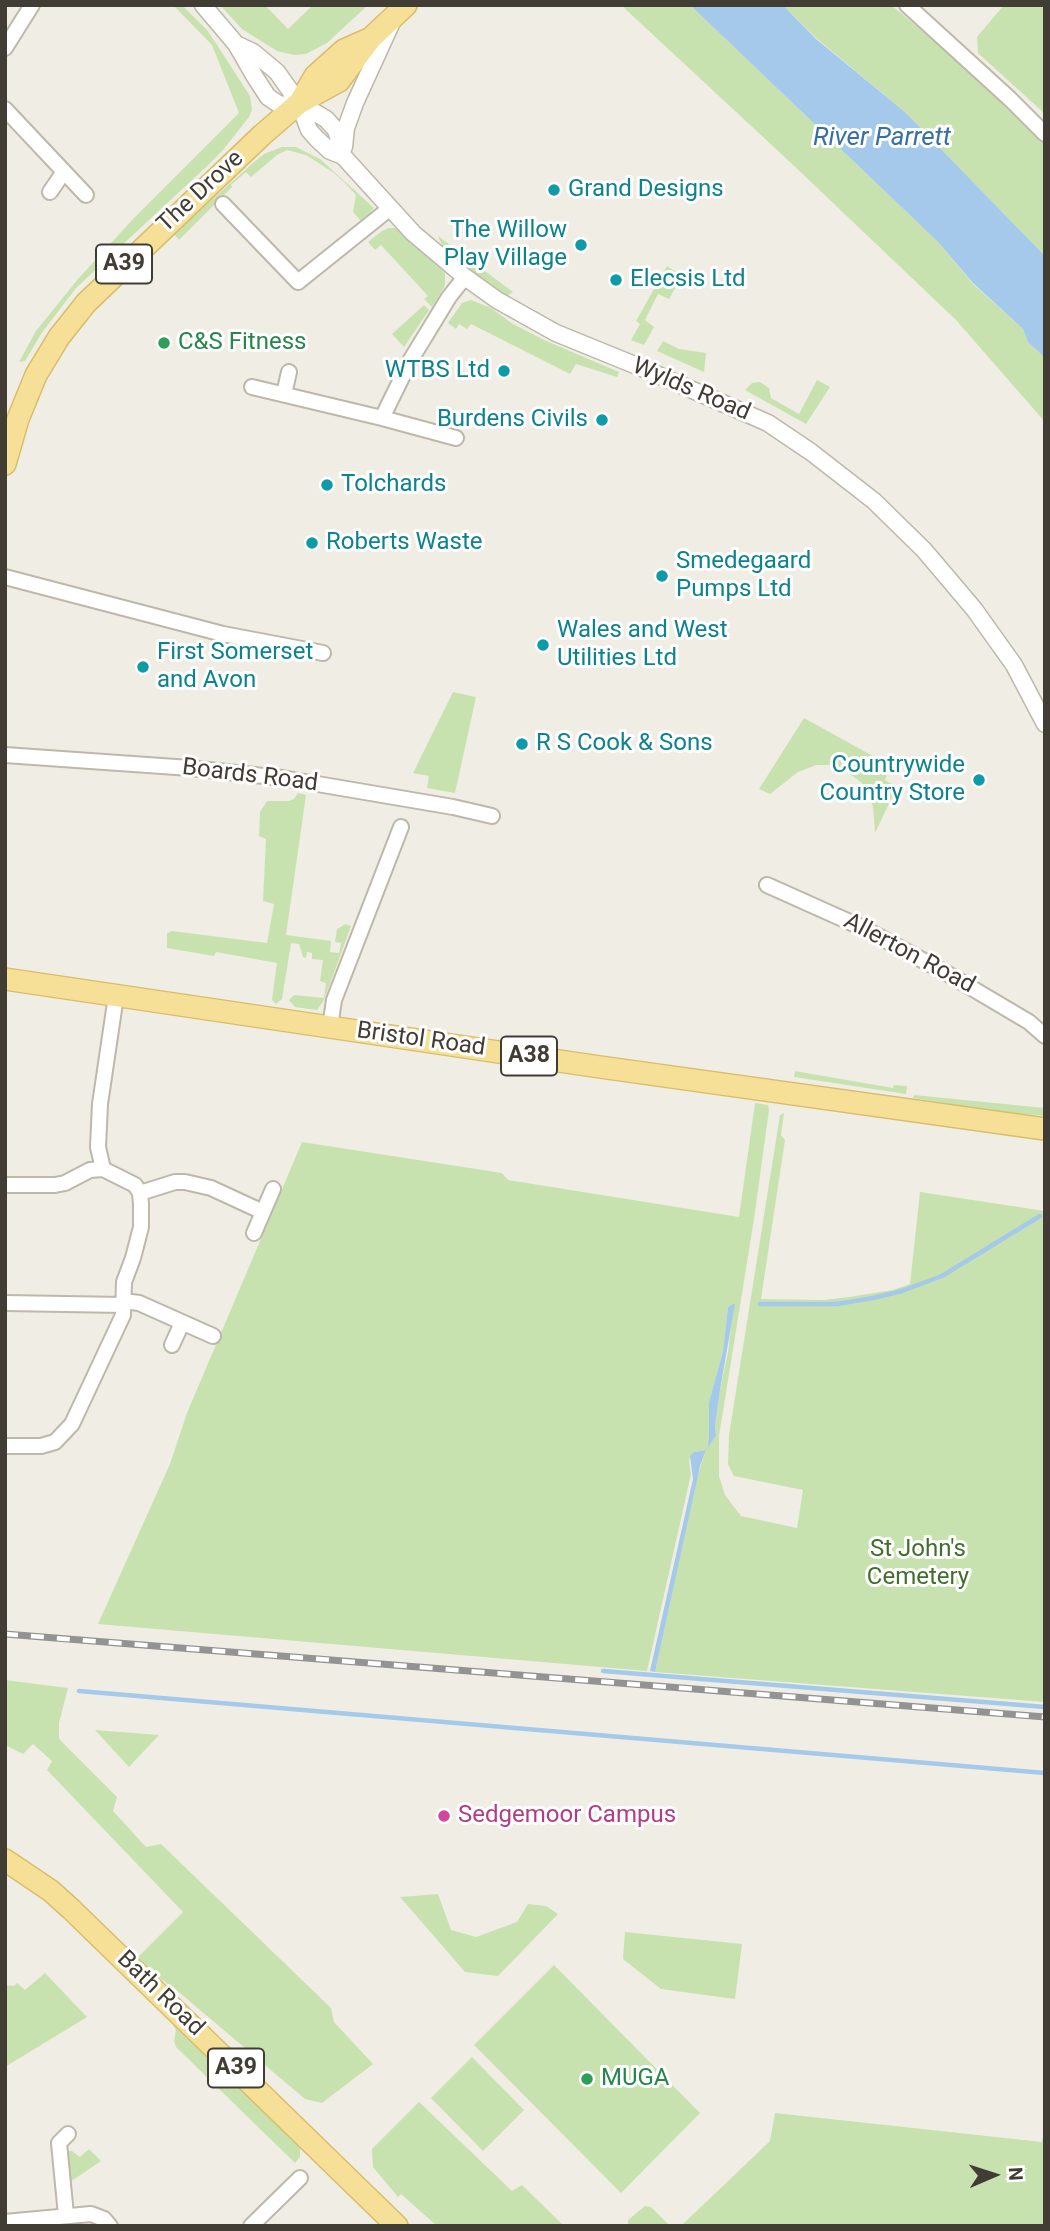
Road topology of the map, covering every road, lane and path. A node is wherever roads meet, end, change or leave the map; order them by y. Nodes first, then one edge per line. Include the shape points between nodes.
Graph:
1 (32, 5) edge
2 (203, 5) edge
3 (907, 5) edge
4 (400, 11) edge
5 (5, 48) edge
6 (299, 103) junction
7 (5, 109) edge
8 (1045, 134) edge
9 (343, 156) junction
10 (63, 173) junction
11 (50, 192) dead end
12 (86, 195) dead end
13 (223, 204) dead end
14 (389, 209) junction
15 (465, 276) junction
16 (289, 372) dead end
17 (252, 387) dead end
18 (284, 394) junction
19 (382, 418) junction
20 (456, 438) dead end
21 (5, 464) edge
22 (5, 577) edge
23 (323, 653) dead end
24 (1045, 724) edge
25 (5, 755) edge
26 (492, 816) dead end
27 (401, 827) dead end
28 (767, 885) dead end
29 (5, 979) edge
30 (116, 996) junction
31 (330, 1027) junction
32 (1045, 1036) edge
33 (1045, 1129) edge
34 (103, 1169) junction
35 (5, 1185) edge
36 (274, 1189) dead end
37 (139, 1193) junction
38 (263, 1212) junction
39 (254, 1233) dead end
40 (5, 1303) edge
41 (124, 1303) junction
42 (182, 1323) junction
43 (213, 1336) dead end
44 (172, 1345) dead end
45 (5, 1446) edge
46 (5, 1860) edge
47 (68, 2134) dead end
48 (300, 2178) dead end
49 (66, 2215) junction
50 (5, 2222) edge
51 (110, 2226) edge
52 (251, 2226) edge
53 (397, 2226) edge

1 - 5 street
2 - 6 street, Wylds Road via 236,44 277,72
3 - 8 street
4 - 6 main road, A39 via 370,38 339,80
4 - 9 street via 355,103
6 - 9 street, Wylds Road via 309,130 330,151
6 - 21 main road, The Drove / A39 via 132,257 72,319 36,375
7 - 10 street
9 - 14 street, Wylds Road
10 - 11 street
10 - 12 street
13 - 14 street via 298,282
14 - 15 street, Wylds Road
15 - 19 street via 410,361
15 - 24 street, Wylds Road via 556,333 768,423 855,485 905,530 962,594 1014,665
16 - 18 street
17 - 18 street
18 - 19 street
19 - 20 street
22 - 23 street via 223,634
25 - 26 street, Boards Road via 282,778
27 - 31 street via 334,1000
28 - 32 street, Allerton Road via 936,967
29 - 30 main road, Bristol Road / A38
30 - 31 main road, Bristol Road / A38
30 - 34 street via 100,1104 98,1147
31 - 33 main road, Bristol Road / A38
34 - 35 street via 55,1185
34 - 37 street via 135,1185
36 - 38 street
37 - 38 street via 185,1182 211,1188
37 - 41 street via 141,1227 124,1282
38 - 39 street
40 - 41 street
41 - 42 street via 139,1303
41 - 45 street via 123,1315 79,1412 65,1433 41,1446
42 - 43 street
42 - 44 street
46 - 53 main road, Bath Road / A39 via 80,1917
47 - 49 street via 59,2143
48 - 52 street
49 - 50 street
49 - 51 street via 91,2214

